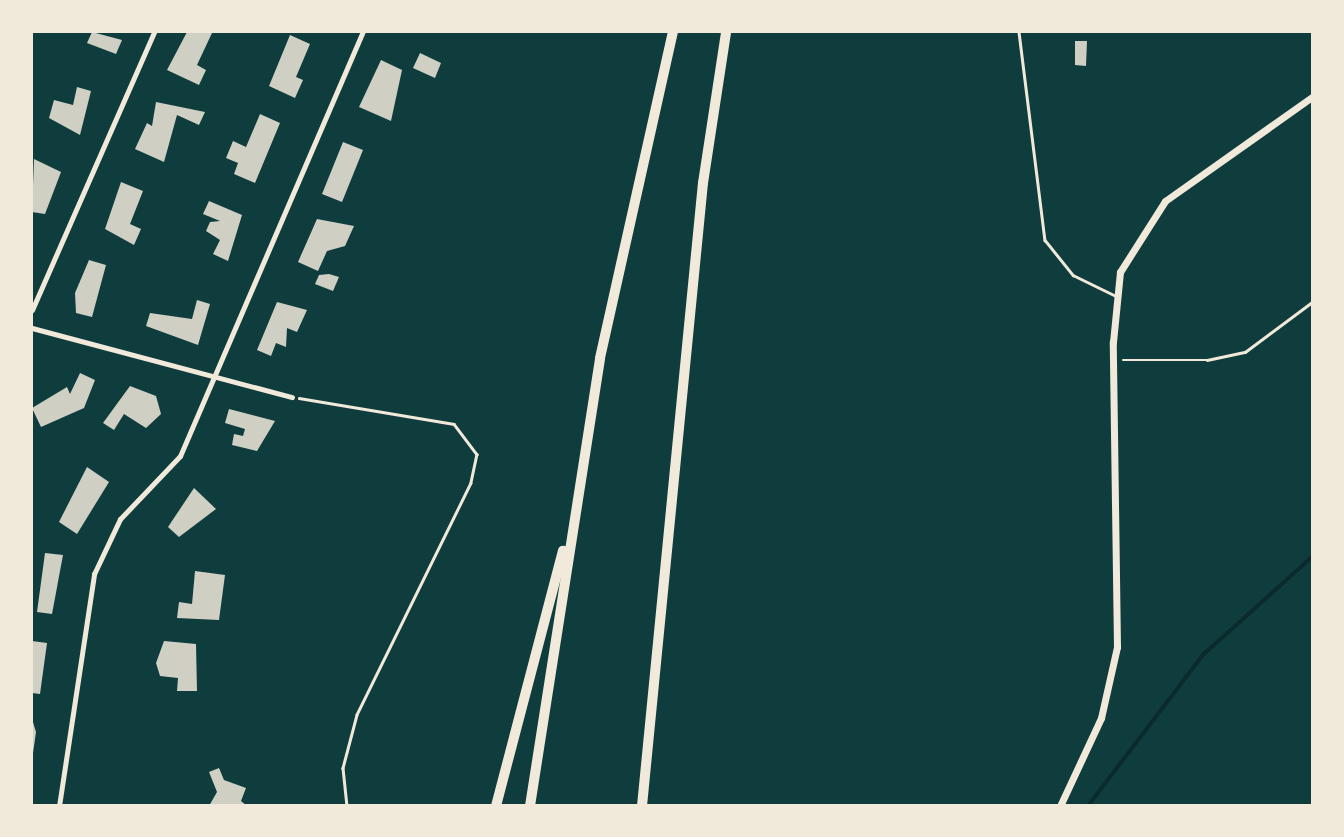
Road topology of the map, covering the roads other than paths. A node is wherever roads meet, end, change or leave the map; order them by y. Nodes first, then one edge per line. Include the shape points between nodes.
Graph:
1 (154, 32) edge
2 (363, 32) edge
3 (673, 32) edge
4 (726, 32) edge
5 (1019, 32) edge
6 (1312, 97) edge
7 (1116, 296) junction
8 (32, 310) edge
9 (32, 328) edge
10 (214, 377) junction
11 (292, 397) road end
12 (573, 518) junction
13 (59, 806) edge
14 (496, 806) edge
15 (530, 806) edge
16 (642, 806) edge
17 (1060, 806) edge

1 - 8 street
2 - 10 street
3 - 12 highway via 621,253
4 - 16 highway via 703,183
5 - 7 lane via 1045,240 1073,275
6 - 7 street via 1165,201 1131,246
7 - 17 street via 1116,647 1101,718
9 - 10 street
10 - 11 street
10 - 13 street via 180,456 120,519 93,573
12 - 14 highway
12 - 15 highway

